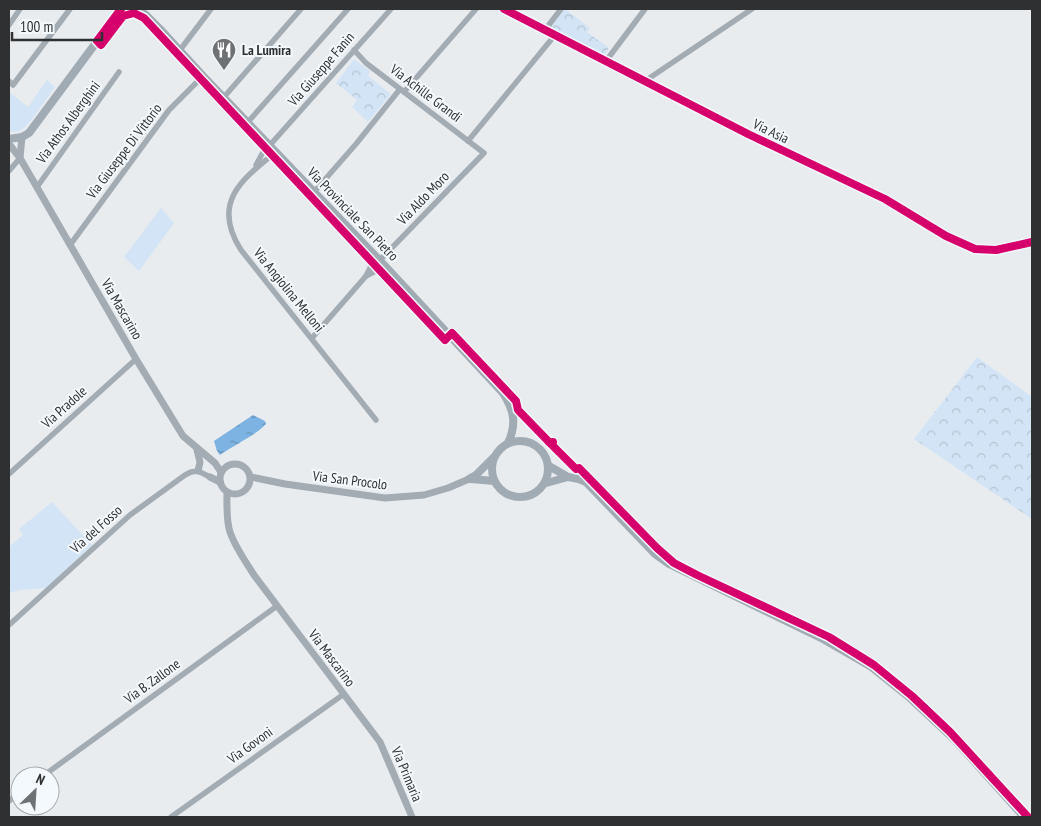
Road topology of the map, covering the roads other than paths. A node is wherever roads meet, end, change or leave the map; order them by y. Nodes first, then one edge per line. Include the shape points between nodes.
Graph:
1 (20, 9) edge
2 (70, 9) edge
3 (129, 9) edge
4 (211, 9) edge
5 (301, 9) edge
6 (348, 9) edge
7 (391, 9) edge
8 (476, 9) edge
9 (504, 9) edge
10 (560, 9) edge
11 (645, 9) edge
12 (752, 9) edge
13 (9, 10) edge
14 (119, 11) edge
15 (142, 12) edge
16 (15, 16) junction
17 (9, 25) edge
18 (545, 30) junction
19 (555, 35) junction
20 (180, 50) junction
21 (354, 50) junction
22 (606, 61) junction
23 (119, 72) dead end
24 (203, 76) junction
25 (645, 81) junction
26 (11, 83) edge
27 (402, 90) junction
28 (224, 97) junction
29 (248, 122) junction
30 (22, 137) junction
31 (9, 139) edge
32 (468, 141) junction
33 (9, 144) edge
34 (269, 144) junction
35 (276, 152) junction
36 (484, 153) joint
37 (20, 158) junction
38 (255, 167) junction
39 (9, 171) edge
40 (36, 187) junction
41 (314, 192) junction
42 (1032, 242) edge
43 (70, 244) junction
44 (380, 261) junction
45 (366, 276) junction
46 (312, 338) junction
47 (136, 360) junction
48 (376, 420) dead end
49 (515, 423) junction
50 (528, 441) junction
51 (508, 443) junction
52 (197, 449) junction
53 (494, 457) junction
54 (549, 466) junction
55 (198, 472) junction
56 (9, 474) edge
57 (222, 474) junction
58 (568, 476) junction
59 (210, 477) joint
60 (469, 479) junction
61 (250, 481) junction
62 (494, 481) junction
63 (546, 482) junction
64 (231, 493) junction
65 (277, 606) junction
66 (9, 625) edge
67 (344, 694) junction
68 (380, 742) joint
69 (57, 766) edge
70 (171, 817) edge
71 (412, 817) edge
72 (1024, 817) edge

1 - 16 street
2 - 26 street
3 - 14 main road
3 - 15 main road
4 - 20 street
5 - 28 street
6 - 29 street
7 - 21 street, Via Giuseppe Fanin
8 - 27 street
9 - 18 street, Via Asia
10 - 18 street
11 - 22 street
12 - 25 street
13 - 16 street
14 - 30 main road via 40,120
15 - 20 main road, Via Provinciale San Pietro
16 - 17 street
18 - 19 street, Via Asia
19 - 22 street, Via Asia
19 - 32 street
20 - 24 main road, Via Provinciale San Pietro
21 - 27 street, Via Achille Grandi
21 - 34 street, Via Giuseppe Fanin
22 - 25 street, Via Asia
23 - 40 street, Via Athos Alberghini
24 - 28 main road, Via Provinciale San Pietro
24 - 43 street, Via Giuseppe Di Vittorio via 169,110
25 - 42 street, Via Asia via 885,199 946,236 975,249 996,250
27 - 32 street, Via Achille Grandi
27 - 41 street
28 - 29 main road, Via Provinciale San Pietro
29 - 34 main road, Via Provinciale San Pietro
30 - 31 main road
30 - 37 street
32 - 36 street, Via Achille Grandi
33 - 37 street, Via Mascarino
34 - 35 main road, Via Provinciale San Pietro
34 - 38 street, Via Angiolina Melloni
35 - 38 street, Via Angiolina Melloni
35 - 41 main road, Via Provinciale San Pietro
36 - 44 street, Via Aldo Moro
37 - 39 street
37 - 40 street, Via Mascarino
38 - 46 street, Via Angiolina Melloni via 232,200 228,220 230,230 240,250
40 - 43 street, Via Mascarino
41 - 44 main road, Via Provinciale San Pietro
43 - 47 street, Via Mascarino
44 - 45 street
44 - 45 street
44 - 49 main road, Via Provinciale San Pietro via 503,393
45 - 46 street
46 - 48 street, Via Angiolina Melloni
47 - 52 street, Via Mascarino via 183,436
47 - 56 street, Via Pradole
49 - 50 main road, Via Provinciale San Pietro
49 - 51 main road
50 - 51 main road
50 - 54 main road via 540,448
51 - 53 main road
52 - 55 street
52 - 57 street, Via Mascarino via 215,463
53 - 60 main road
53 - 62 main road
54 - 58 main road
54 - 63 main road
55 - 59 street
55 - 66 street, Via del Fosso via 185,475 130,515
57 - 59 street
57 - 61 street via 234,463 244,465
57 - 64 street via 223,488
58 - 63 main road
58 - 72 main road via 586,482 669,564 823,639 870,666 955,740
60 - 61 street, Via San Procolo via 424,495 384,498
60 - 62 main road
61 - 64 street via 244,492
62 - 63 main road via 506,494 518,497 534,494
64 - 65 street, Via Mascarino via 227,509 230,532 254,575
65 - 67 street, Via Mascarino
65 - 69 street, Via B. Zallone
67 - 68 street, Via Mascarino
67 - 70 street, Via Govoni
68 - 71 street, Via Primaria

